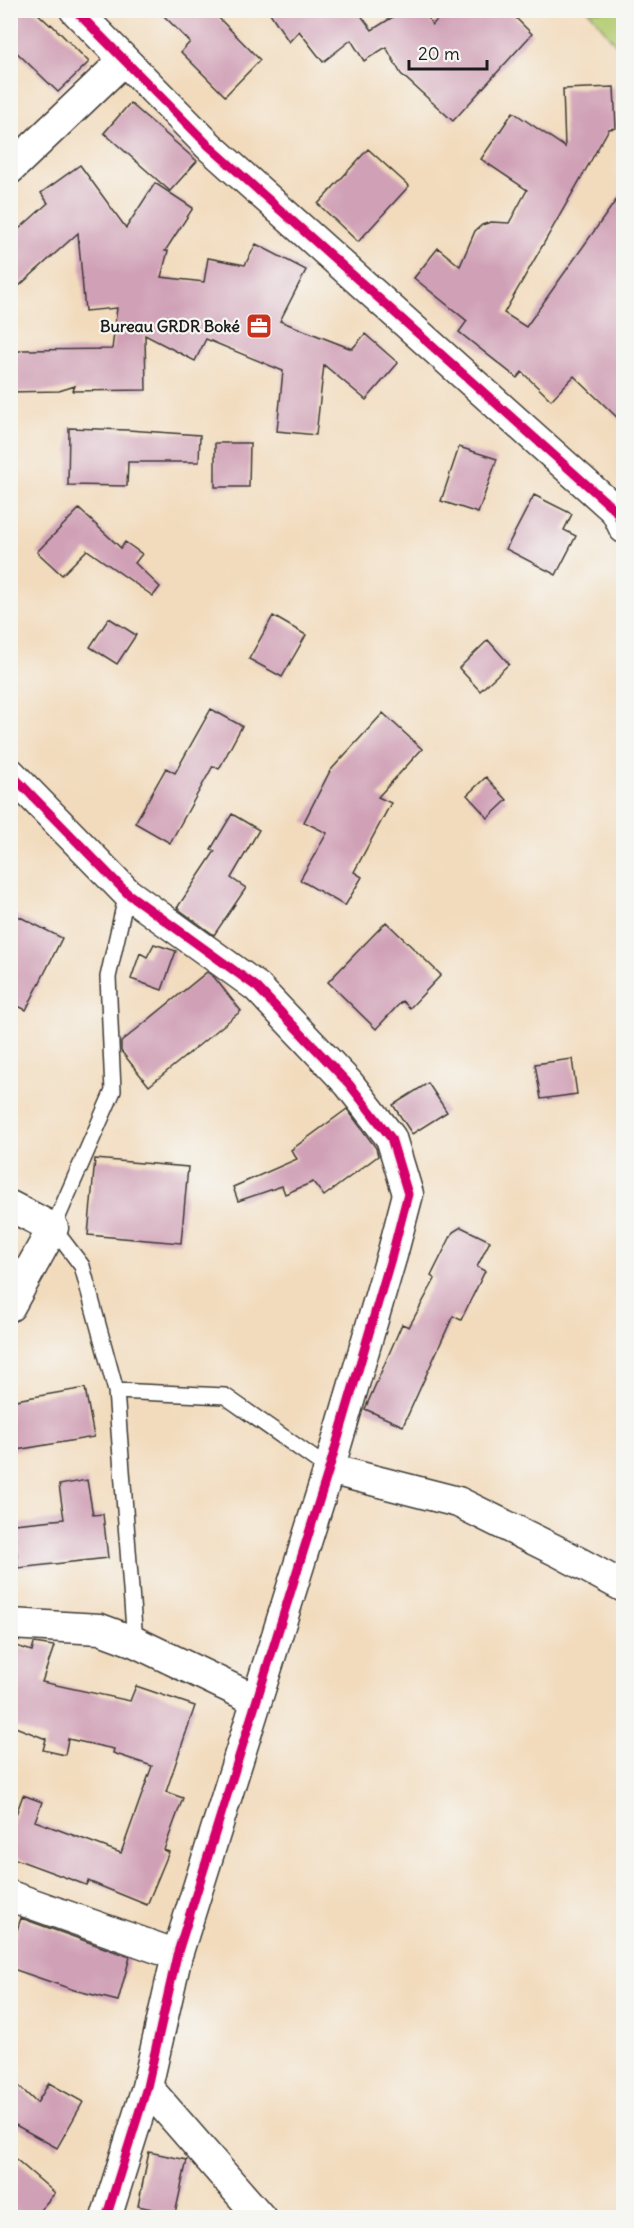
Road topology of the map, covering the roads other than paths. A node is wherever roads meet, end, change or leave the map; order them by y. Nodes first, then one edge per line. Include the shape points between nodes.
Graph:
1 (75, 10) edge
2 (124, 60) junction
3 (10, 169) edge
4 (624, 528) edge
5 (10, 773) edge
6 (127, 893) junction
7 (10, 1206) edge
8 (53, 1228) junction
9 (10, 1306) edge
10 (116, 1391) junction
11 (329, 1469) junction
12 (624, 1587) edge
13 (10, 1624) edge
14 (135, 1642) junction
15 (256, 1700) junction
16 (10, 1896) edge
17 (177, 1955) junction
18 (147, 2087) junction
19 (106, 2217) edge
20 (261, 2217) edge

1 - 2 street
2 - 3 street
2 - 4 street via 210,147 616,512
5 - 6 street
6 - 8 lane via 108,977 113,1091
6 - 11 street via 257,987 349,1084 391,1138 408,1194
7 - 8 street
8 - 9 street
8 - 10 lane via 82,1266
10 - 11 lane via 225,1396
10 - 14 lane
11 - 12 street via 458,1502
11 - 15 street
13 - 14 street via 100,1629
14 - 15 street
15 - 17 street
16 - 17 street
17 - 18 street
18 - 19 street
18 - 20 street

